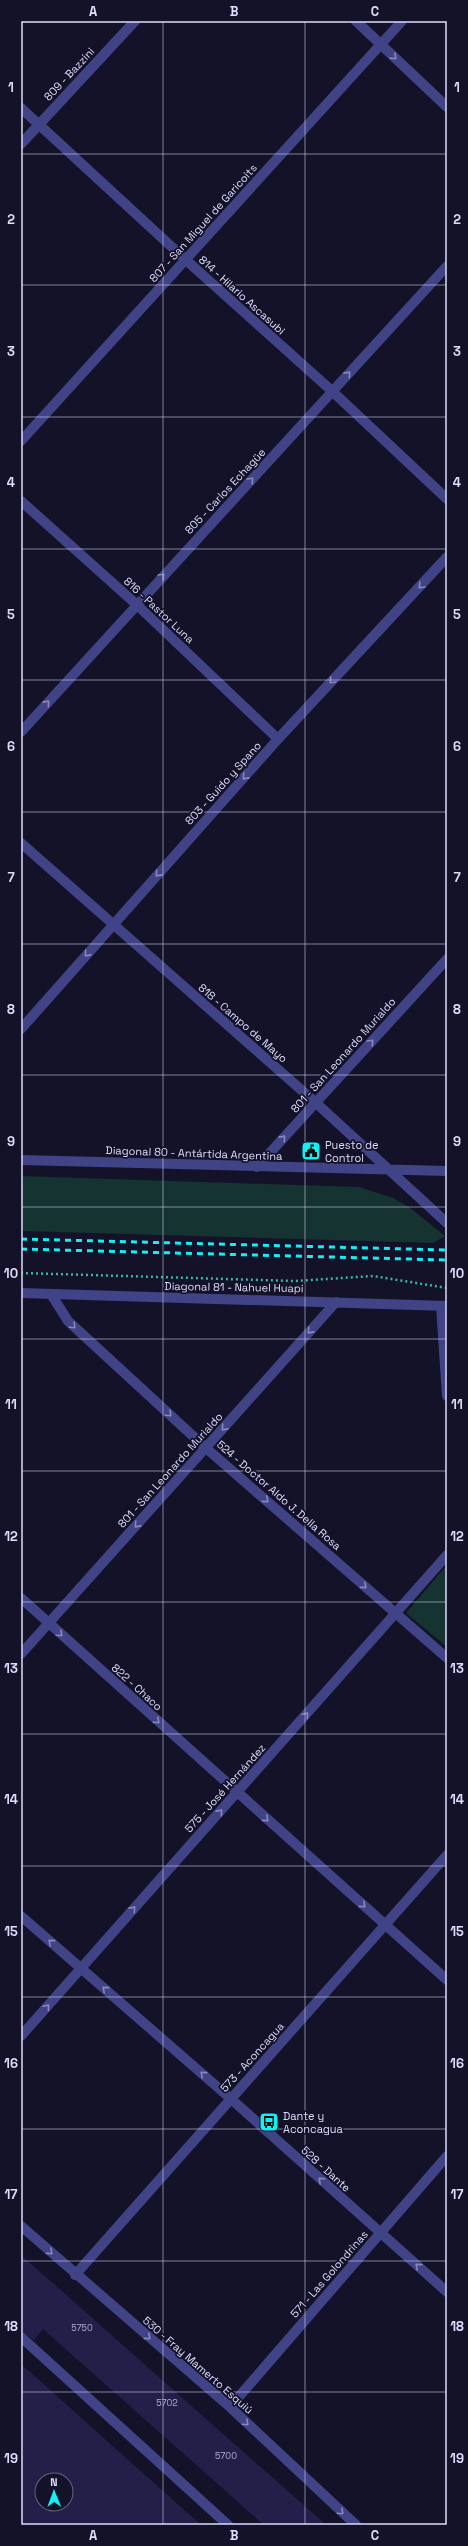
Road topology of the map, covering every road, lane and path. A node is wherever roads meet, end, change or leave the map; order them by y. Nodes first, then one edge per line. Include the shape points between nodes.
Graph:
1 (135, 21) edge
2 (356, 21) edge
3 (402, 21) edge
4 (380, 44) junction
5 (447, 107) edge
6 (21, 108) edge
7 (39, 124) junction
8 (21, 144) edge
9 (186, 260) junction
10 (447, 266) edge
11 (332, 392) junction
12 (21, 441) edge
13 (447, 499) edge
14 (21, 500) edge
15 (447, 557) edge
16 (136, 604) junction
17 (21, 732) edge
18 (278, 739) junction
19 (21, 843) edge
20 (113, 924) junction
21 (447, 959) edge
22 (21, 1028) edge
23 (315, 1102) junction
24 (21, 1160) edge
25 (257, 1167) junction
26 (390, 1171) junction
27 (447, 1171) edge
28 (447, 1223) edge
29 (21, 1273) edge
30 (447, 1288) edge
31 (21, 1293) edge
32 (51, 1294) junction
33 (336, 1302) junction
34 (444, 1306) edge
35 (447, 1396) edge
36 (206, 1448) junction
37 (447, 1555) edge
38 (21, 1598) edge
39 (396, 1613) junction
40 (48, 1623) junction
41 (21, 1654) edge
42 (447, 1658) edge
43 (237, 1793) junction
44 (447, 1855) edge
45 (21, 1916) edge
46 (386, 1925) junction
47 (81, 1967) junction
48 (447, 1980) edge
49 (21, 2036) edge
50 (230, 2098) junction
51 (447, 2156) edge
52 (21, 2226) edge
53 (380, 2234) junction
54 (75, 2275) junction
55 (447, 2292) edge
56 (21, 2337) edge
57 (230, 2407) junction
58 (228, 2525) edge
59 (356, 2525) edge

1 - 7 street, 809 - Bazzini
2 - 4 street
3 - 4 street, 807 - San Miguel de Garicoits
4 -> 5 street
4 - 9 street, 807 - San Miguel de Garicoits
6 - 7 street, 814 - Hilario Ascasubi
7 - 8 street, 809 - Bazzini
7 - 9 street, 814 - Hilario Ascasubi
9 - 11 street, 814 - Hilario Ascasubi
9 - 12 street, 807 - San Miguel de Garicoits
11 -> 10 street, 805 - Carlos Echagüe
11 - 13 street, 814 - Hilario Ascasubi
16 -> 11 street, 805 - Carlos Echagüe
14 - 16 street, 816 - Pastor Luna
15 -> 18 street, 803 - Guido y Spano
17 -> 16 street, 805 - Carlos Echagüe
16 - 18 street, 816 - Pastor Luna
18 -> 20 street, 803 - Guido y Spano
19 - 20 street, 818 - Campo de Mayo
20 -> 22 street, 803 - Guido y Spano
20 - 23 street, 818 - Campo de Mayo
23 -> 21 street, 801 - San Leonardo Murialdo
25 -> 23 street, 801 - San Leonardo Murialdo
23 - 26 street, 818 - Campo de Mayo
24 - 25 street, Diagonal 80 - Antártida Argentina
25 - 26 street, Diagonal 80 - Antártida Argentina
26 - 27 street, Diagonal 80 - Antártida Argentina
26 - 28 street, 818 - Campo de Mayo
29 - 30 path via 295,1281 373,1276
31 - 32 street, Diagonal 81 - Nahuel Huapi
32 - 33 street, Diagonal 81 - Nahuel Huapi
32 -> 36 street, 524 - Doctor Aldo J. Della Rosa via 68,1321
33 - 34 street, Diagonal 81 - Nahuel Huapi
33 -> 36 street, 801 - San Leonardo Murialdo
34 - 35 street
36 -> 39 street, 524 - Doctor Aldo J. Della Rosa
36 -> 40 street, 801 - San Leonardo Murialdo
37 - 39 street, 575 - José Hernández
38 - 40 street, 822 - Chaco
39 - 42 street, 524 - Doctor Aldo J. Della Rosa
43 -> 39 street, 575 - José Hernández
40 - 41 street, 801 - San Leonardo Murialdo
40 -> 43 street, 822 - Chaco
43 -> 46 street, 822 - Chaco
47 -> 43 street, 575 - José Hernández
44 - 46 street, 573 - Aconcagua
47 -> 45 street, 528 - Dante
46 - 48 street, 822 - Chaco
46 - 50 street, 573 - Aconcagua
49 -> 47 street, 575 - José Hernández
50 -> 47 street, 528 - Dante
53 -> 50 street, 528 - Dante
50 - 54 street, 573 - Aconcagua
51 - 53 street, 571 - Las Golondrinas
52 -> 54 street, 530 - Fray Mamerto Esquiú
55 -> 53 street, 528 - Dante
53 - 57 street, 571 - Las Golondrinas
54 -> 57 street, 530 - Fray Mamerto Esquiú
56 - 58 street
57 -> 59 street, 530 - Fray Mamerto Esquiú

